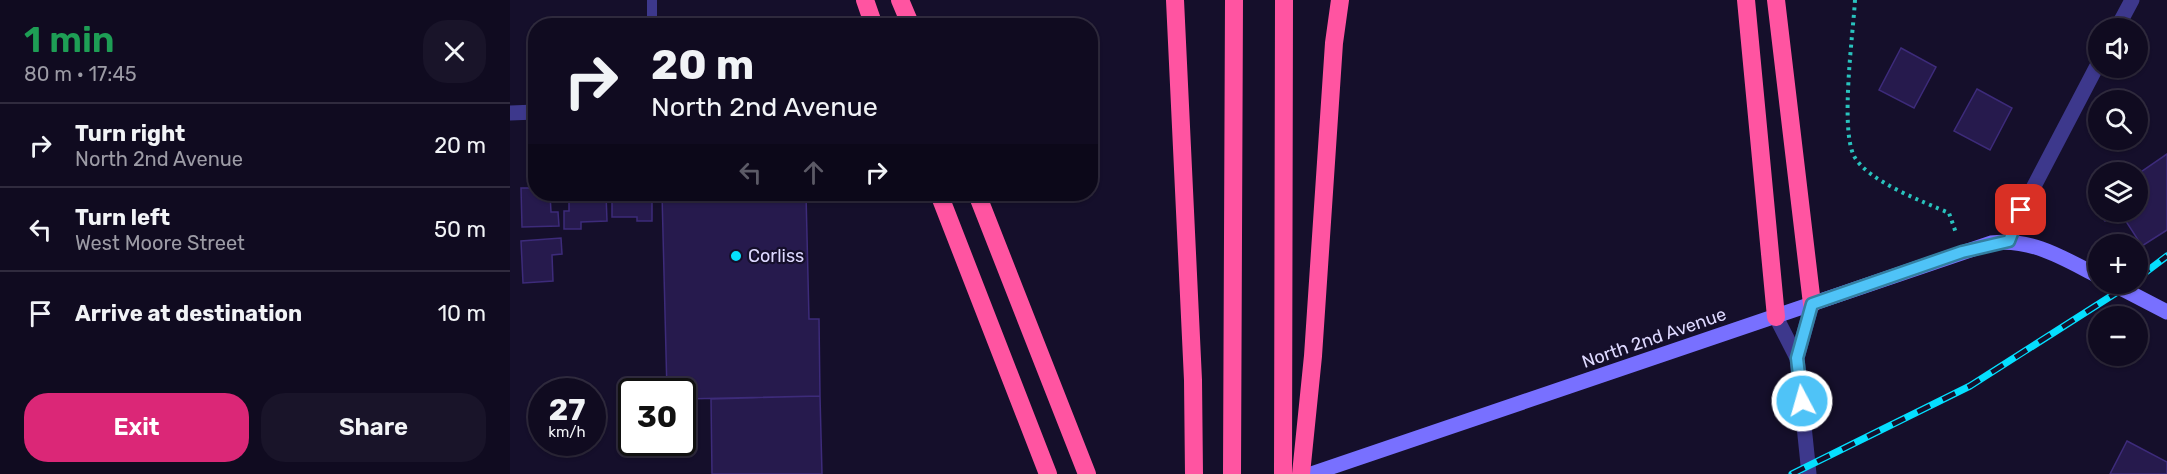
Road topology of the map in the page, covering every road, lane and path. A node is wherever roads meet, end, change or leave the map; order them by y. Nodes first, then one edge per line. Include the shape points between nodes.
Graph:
1 (652, 0) edge
2 (865, 0) edge
3 (900, 0) edge
4 (1175, 0) edge
5 (1233, 0) edge
6 (1284, 0) edge
7 (1340, 0) edge
8 (1746, 0) edge
9 (1776, 0) edge
10 (1855, 0) edge
11 (2132, 0) edge
12 (652, 18) edge
13 (871, 18) edge
14 (907, 18) edge
15 (2122, 18) edge
16 (2091, 78) edge
17 (528, 112) edge
18 (510, 113) edge
19 (942, 201) edge
20 (979, 201) edge
21 (2009, 241) junction
22 (1962, 252) junction
23 (2088, 271) edge
24 (2132, 294) edge
25 (1812, 304) junction
26 (2167, 312) edge
27 (1776, 317) junction
28 (1797, 358) junction
29 (1048, 474) edge
30 (1087, 474) edge
31 (1194, 474) edge
32 (1232, 474) edge
33 (1284, 474) edge
34 (1301, 474) edge
35 (1311, 474) edge
36 (1809, 474) edge

1 - 12 lane
2 - 13 highway
3 - 14 highway
4 - 31 highway
5 - 32 highway
6 - 33 highway
7 - 34 highway
8 - 27 highway
9 - 25 highway
10 - 22 path via 1846,127 1855,158 1885,184 1949,213
11 - 15 street
16 - 21 street via 2021,210
17 - 18 street
19 - 29 highway
20 - 30 highway
21 - 22 main road, North 2nd Avenue
21 - 23 main road via 2032,244
22 - 25 main road, North 2nd Avenue
24 - 26 main road
25 - 27 main road, North 2nd Avenue
25 - 28 street
27 - 28 street
27 - 35 main road, North 2nd Avenue
28 - 36 street

